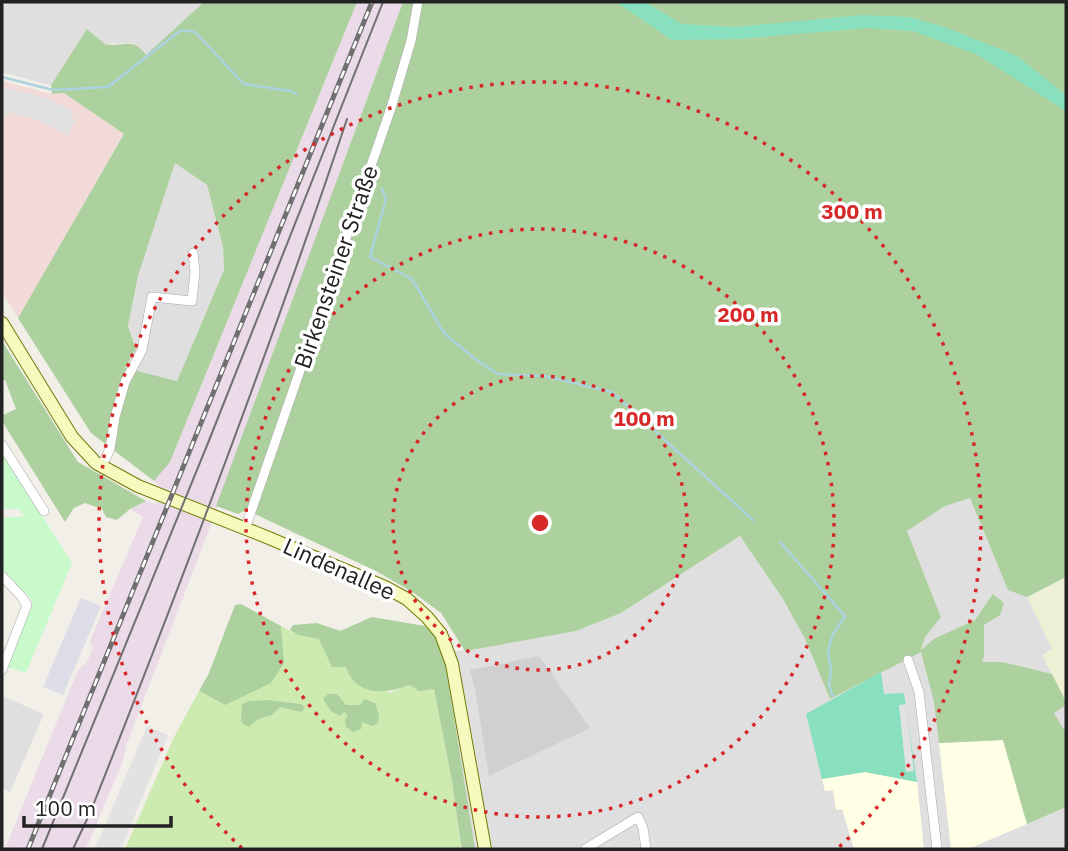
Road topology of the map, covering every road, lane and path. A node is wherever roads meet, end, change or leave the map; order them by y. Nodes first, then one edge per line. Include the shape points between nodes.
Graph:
1 (418, 2) edge
2 (193, 253) dead end
3 (2, 323) edge
4 (2, 445) edge
5 (101, 467) junction
6 (44, 511) dead end
7 (244, 529) junction
8 (2, 576) edge
9 (908, 660) dead end
10 (2, 670) edge
11 (485, 849) edge
12 (585, 849) edge
13 (646, 849) edge
14 (937, 849) edge

1 - 7 street, Birkensteiner Straße via 391,108
2 - 5 street via 192,301 152,297 142,350 125,382 110,449
3 - 5 street, Lindenallee via 72,437
4 - 6 street
5 - 7 street, Lindenallee
7 - 11 street, Lindenallee via 395,593 441,634 457,683
8 - 10 street via 27,605
9 - 14 street via 919,692
12 - 13 street via 638,817

